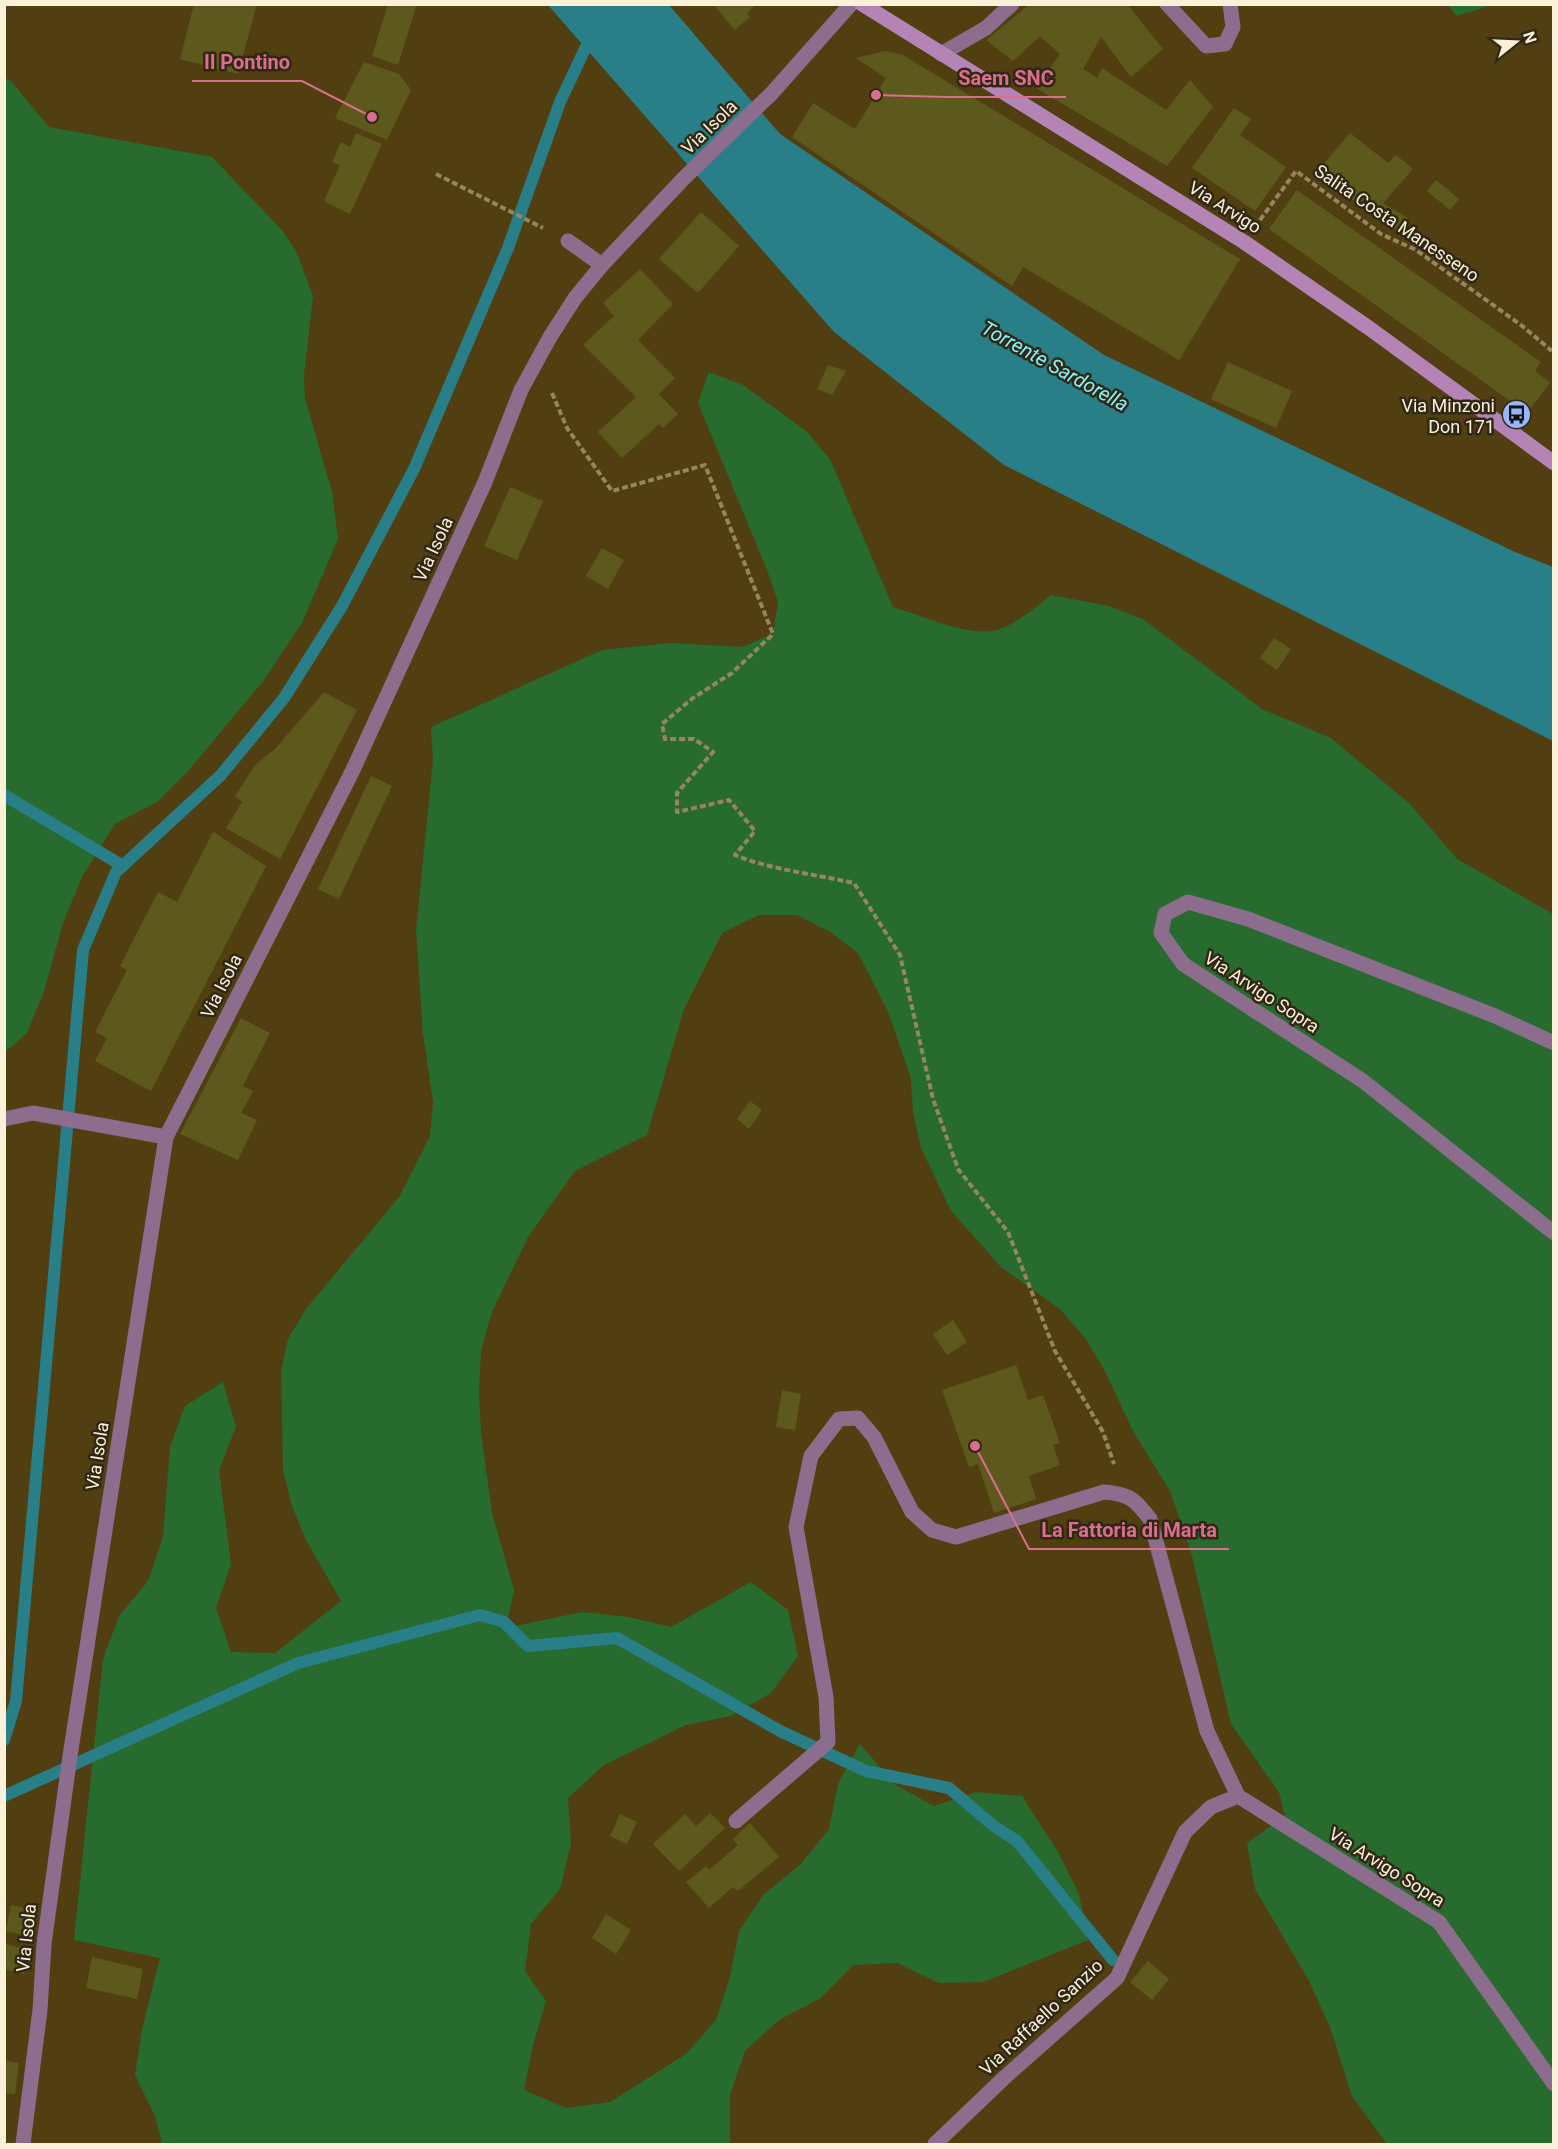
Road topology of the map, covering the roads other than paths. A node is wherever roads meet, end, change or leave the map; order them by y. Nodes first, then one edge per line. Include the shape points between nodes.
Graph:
1 (851, 4) edge
2 (862, 4) edge
3 (1012, 4) edge
4 (1167, 4) edge
5 (1230, 4) edge
6 (941, 54) junction
7 (568, 241) road end
8 (602, 265) junction
9 (1554, 463) edge
10 (1554, 1043) edge
11 (4, 1119) edge
12 (166, 1137) junction
13 (1554, 1233) edge
14 (1238, 1796) junction
15 (736, 1821) dead end
16 (1554, 2084) edge
17 (23, 2145) edge
18 (935, 2145) edge

1 - 8 street, Via Isola via 772,93
2 - 6 main road, Via Arvigo
3 - 6 street via 986,28
4 - 5 street via 1206,46 1225,44 1233,27
6 - 9 main road, Via Arvigo via 1244,242
7 - 8 street
8 - 12 street, Via Isola via 549,337 521,390 485,482 352,772
10 - 13 street, Via Arvigo Sopra via 1495,1016 1248,920 1188,902 1165,914 1161,933 1183,964 1363,1081
11 - 12 street via 33,1113
12 - 17 street, Via Isola via 70,1756 44,1944
14 - 15 street via 1207,1731 1150,1519 1140,1505 1125,1493 1104,1492 956,1537 932,1530 912,1512 874,1437 858,1418 839,1419 811,1456 796,1527 826,1697 828,1742
14 - 16 street, Via Arvigo Sopra via 1439,1922
14 - 18 street, Via Raffaello Sanzio via 1211,1807 1185,1832 1117,1978

